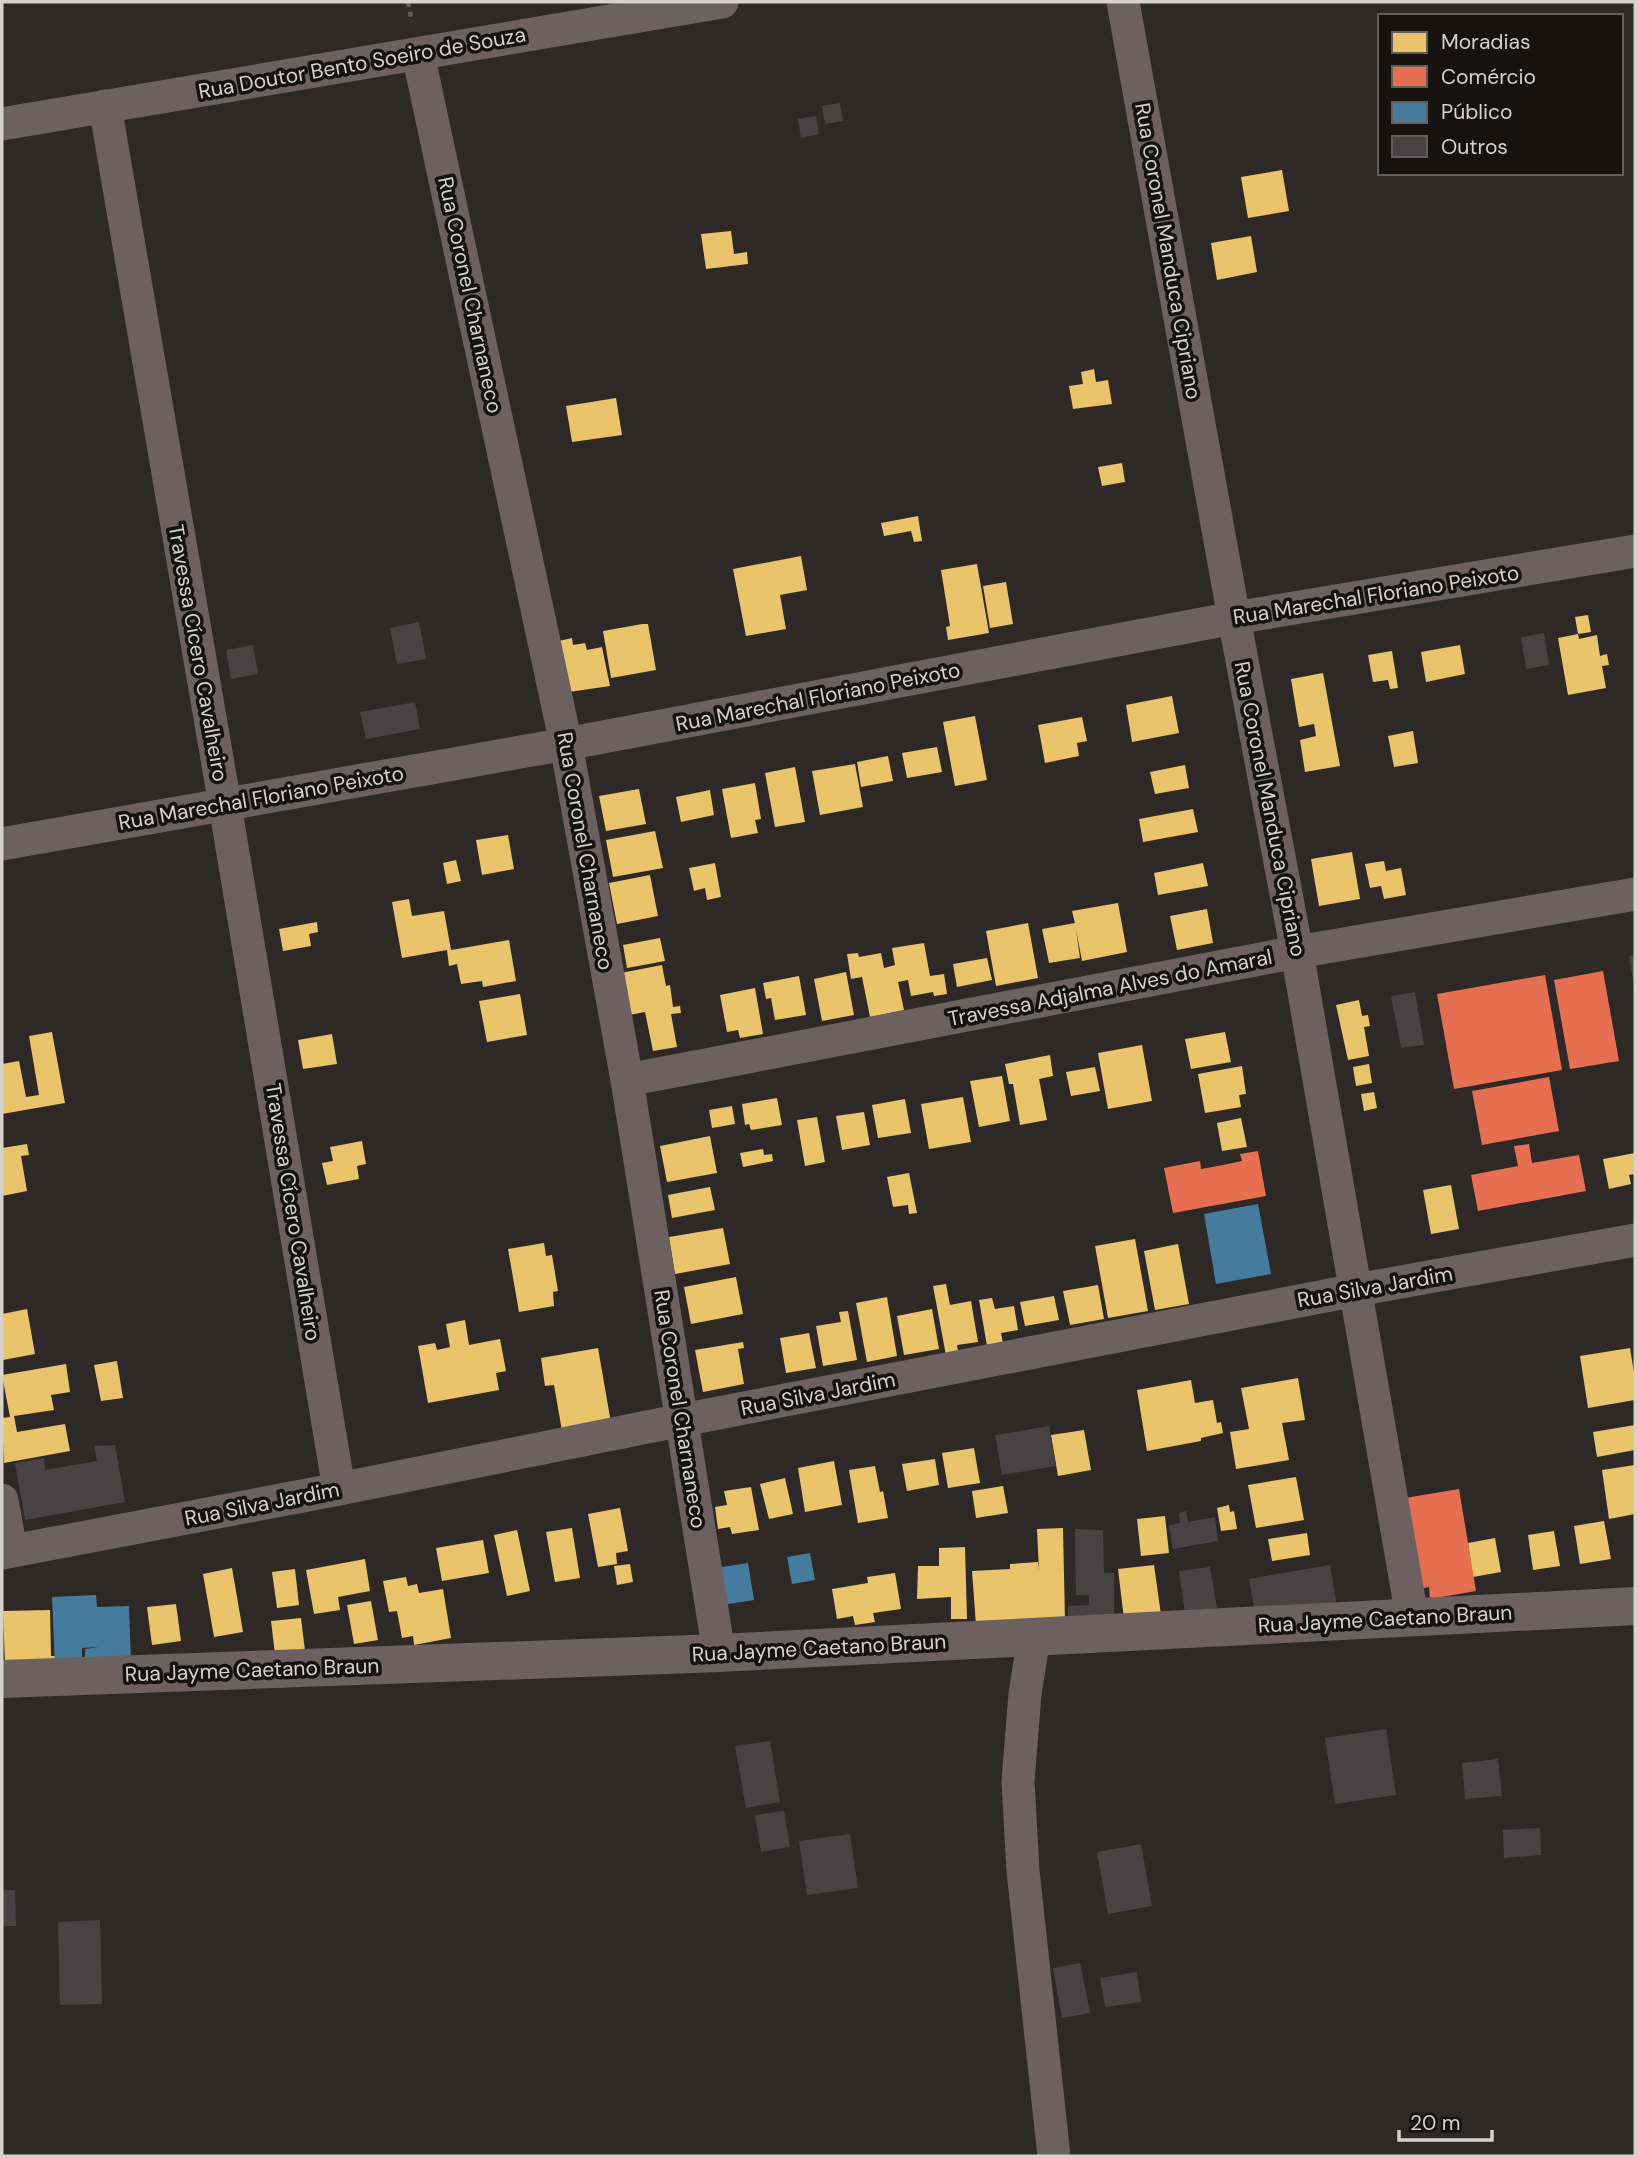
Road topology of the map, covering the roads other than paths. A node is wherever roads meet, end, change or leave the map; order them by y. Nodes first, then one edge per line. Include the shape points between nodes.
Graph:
1 (722, 2) edge
2 (1123, 2) edge
3 (418, 54) junction
4 (104, 106) junction
5 (2, 124) edge
6 (1635, 551) edge
7 (1234, 618) junction
8 (566, 744) junction
9 (225, 804) junction
10 (2, 844) edge
11 (1635, 894) edge
12 (1297, 952) junction
13 (627, 1080) junction
14 (1635, 1240) edge
15 (1356, 1290) junction
16 (682, 1420) junction
17 (339, 1489) junction
18 (2, 1500) edge
19 (7, 1552) edge
20 (1635, 1606) edge
21 (1412, 1618) junction
22 (1034, 1637) junction
23 (719, 1653) junction
24 (2, 1679) edge
25 (1054, 2156) edge

1 - 3 street, Rua Doutor Bento Soeiro de Souza
2 - 7 street, Rua Coronel Manduca Cipriano
3 - 4 street, Rua Doutor Bento Soeiro de Souza
3 - 8 street, Rua Coronel Charnaneco
4 - 5 street, Rua Doutor Bento Soeiro de Souza
4 - 9 street, Travessa Cícero Cavalheiro
6 - 7 street, Rua Marechal Floriano Peixoto
7 - 8 street, Rua Marechal Floriano Peixoto
7 - 12 street, Rua Coronel Manduca Cipriano
8 - 9 street, Rua Marechal Floriano Peixoto
8 - 13 street, Rua Coronel Charnaneco
9 - 10 street, Rua Marechal Floriano Peixoto
9 - 17 street, Travessa Cícero Cavalheiro
11 - 12 street, Travessa Adjalma Alves do Amaral
12 - 13 street, Travessa Adjalma Alves do Amaral
12 - 15 street, Rua Coronel Manduca Cipriano
13 - 16 street, Rua Coronel Charnaneco
14 - 15 street, Rua Silva Jardim
15 - 16 street, Rua Silva Jardim
15 - 21 street, Rua Coronel Manduca Cipriano
16 - 17 street, Rua Silva Jardim
16 - 23 street, Rua Coronel Charnaneco
17 - 19 street, Rua Silva Jardim
18 - 19 street
20 - 21 street, Rua Jayme Caetano Braun
21 - 22 street, Rua Jayme Caetano Braun
22 - 23 street, Rua Jayme Caetano Braun
22 - 25 street via 1018,1781 1023,1871
23 - 24 street, Rua Jayme Caetano Braun

